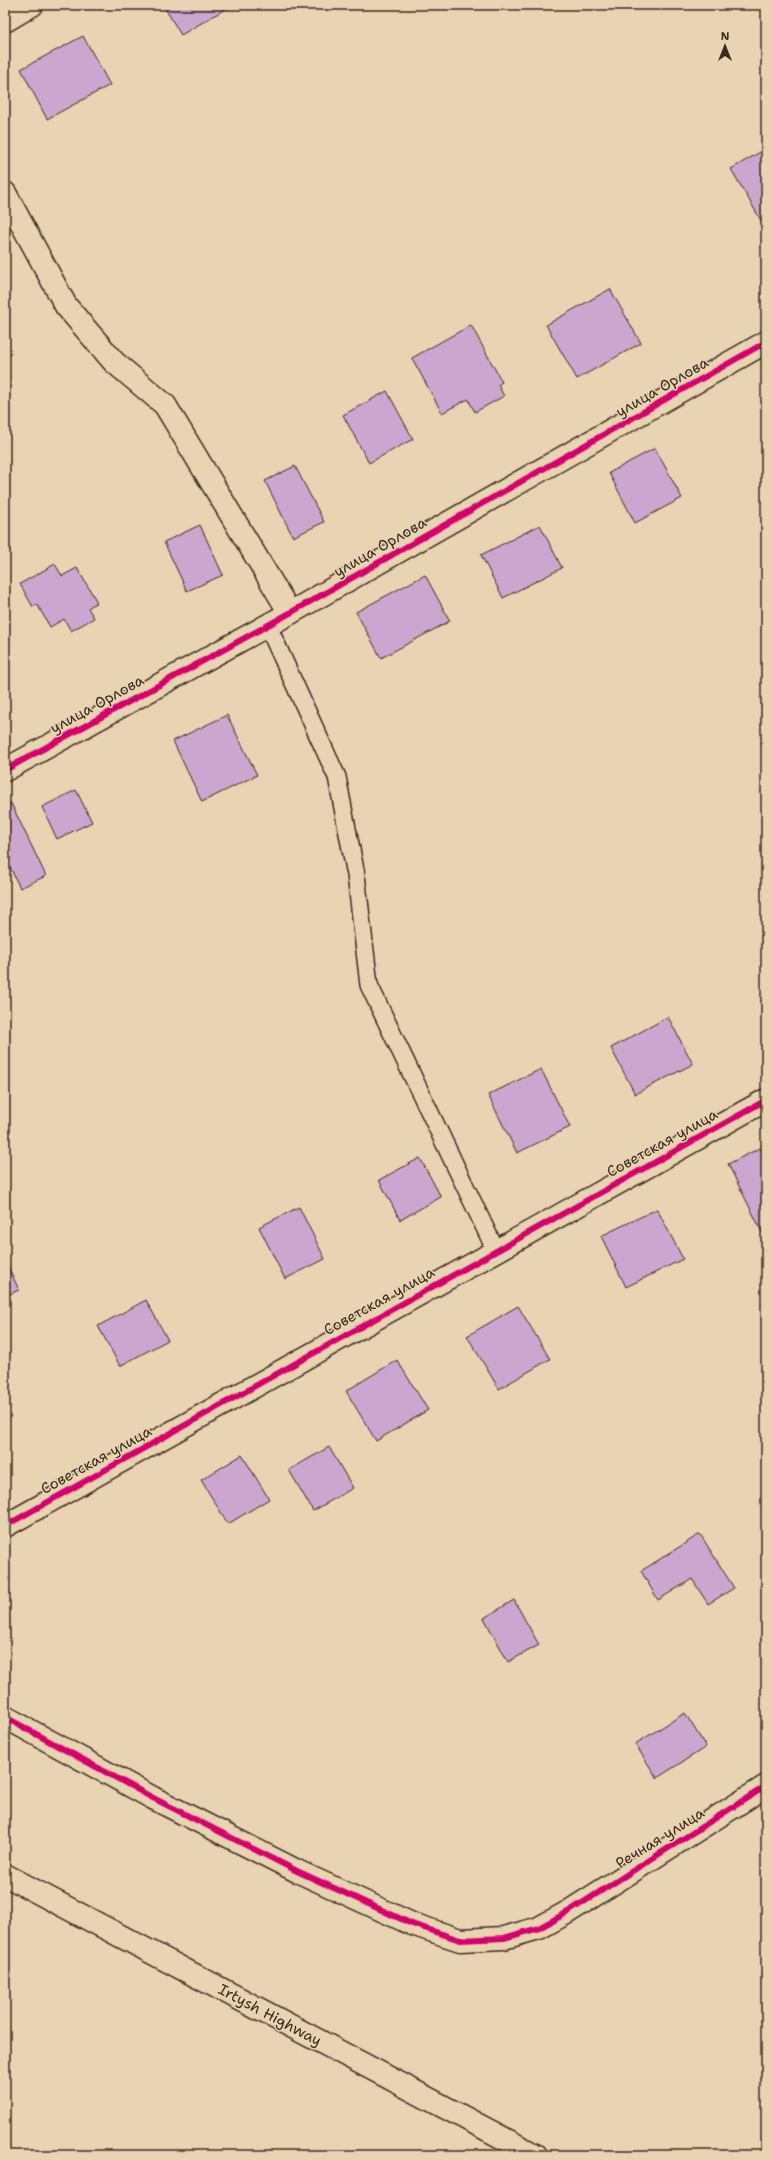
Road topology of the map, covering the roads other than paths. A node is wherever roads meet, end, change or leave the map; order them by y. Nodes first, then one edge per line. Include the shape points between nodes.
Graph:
1 (32, 5) edge
2 (5, 21) edge
3 (5, 193) edge
4 (766, 342) edge
5 (290, 613) junction
6 (267, 624) junction
7 (5, 770) edge
8 (766, 1100) edge
9 (496, 1250) junction
10 (5, 1526) edge
11 (5, 1717) edge
12 (766, 1786) edge
13 (5, 1875) edge
14 (535, 2155) edge

1 - 2 main road
3 - 5 main road via 66,306 114,362 165,405
4 - 5 main road, улица Орлова
5 - 6 main road, улица Орлова
6 - 7 main road, улица Орлова
6 - 9 lane via 336,777 356,875 368,985
8 - 9 main road, Советская улица
9 - 10 main road, Советская улица
11 - 12 main road, Речная улица via 167,1805 297,1871 412,1924 460,1940 504,1938 539,1928
13 - 14 main road, Irtysh Highway

